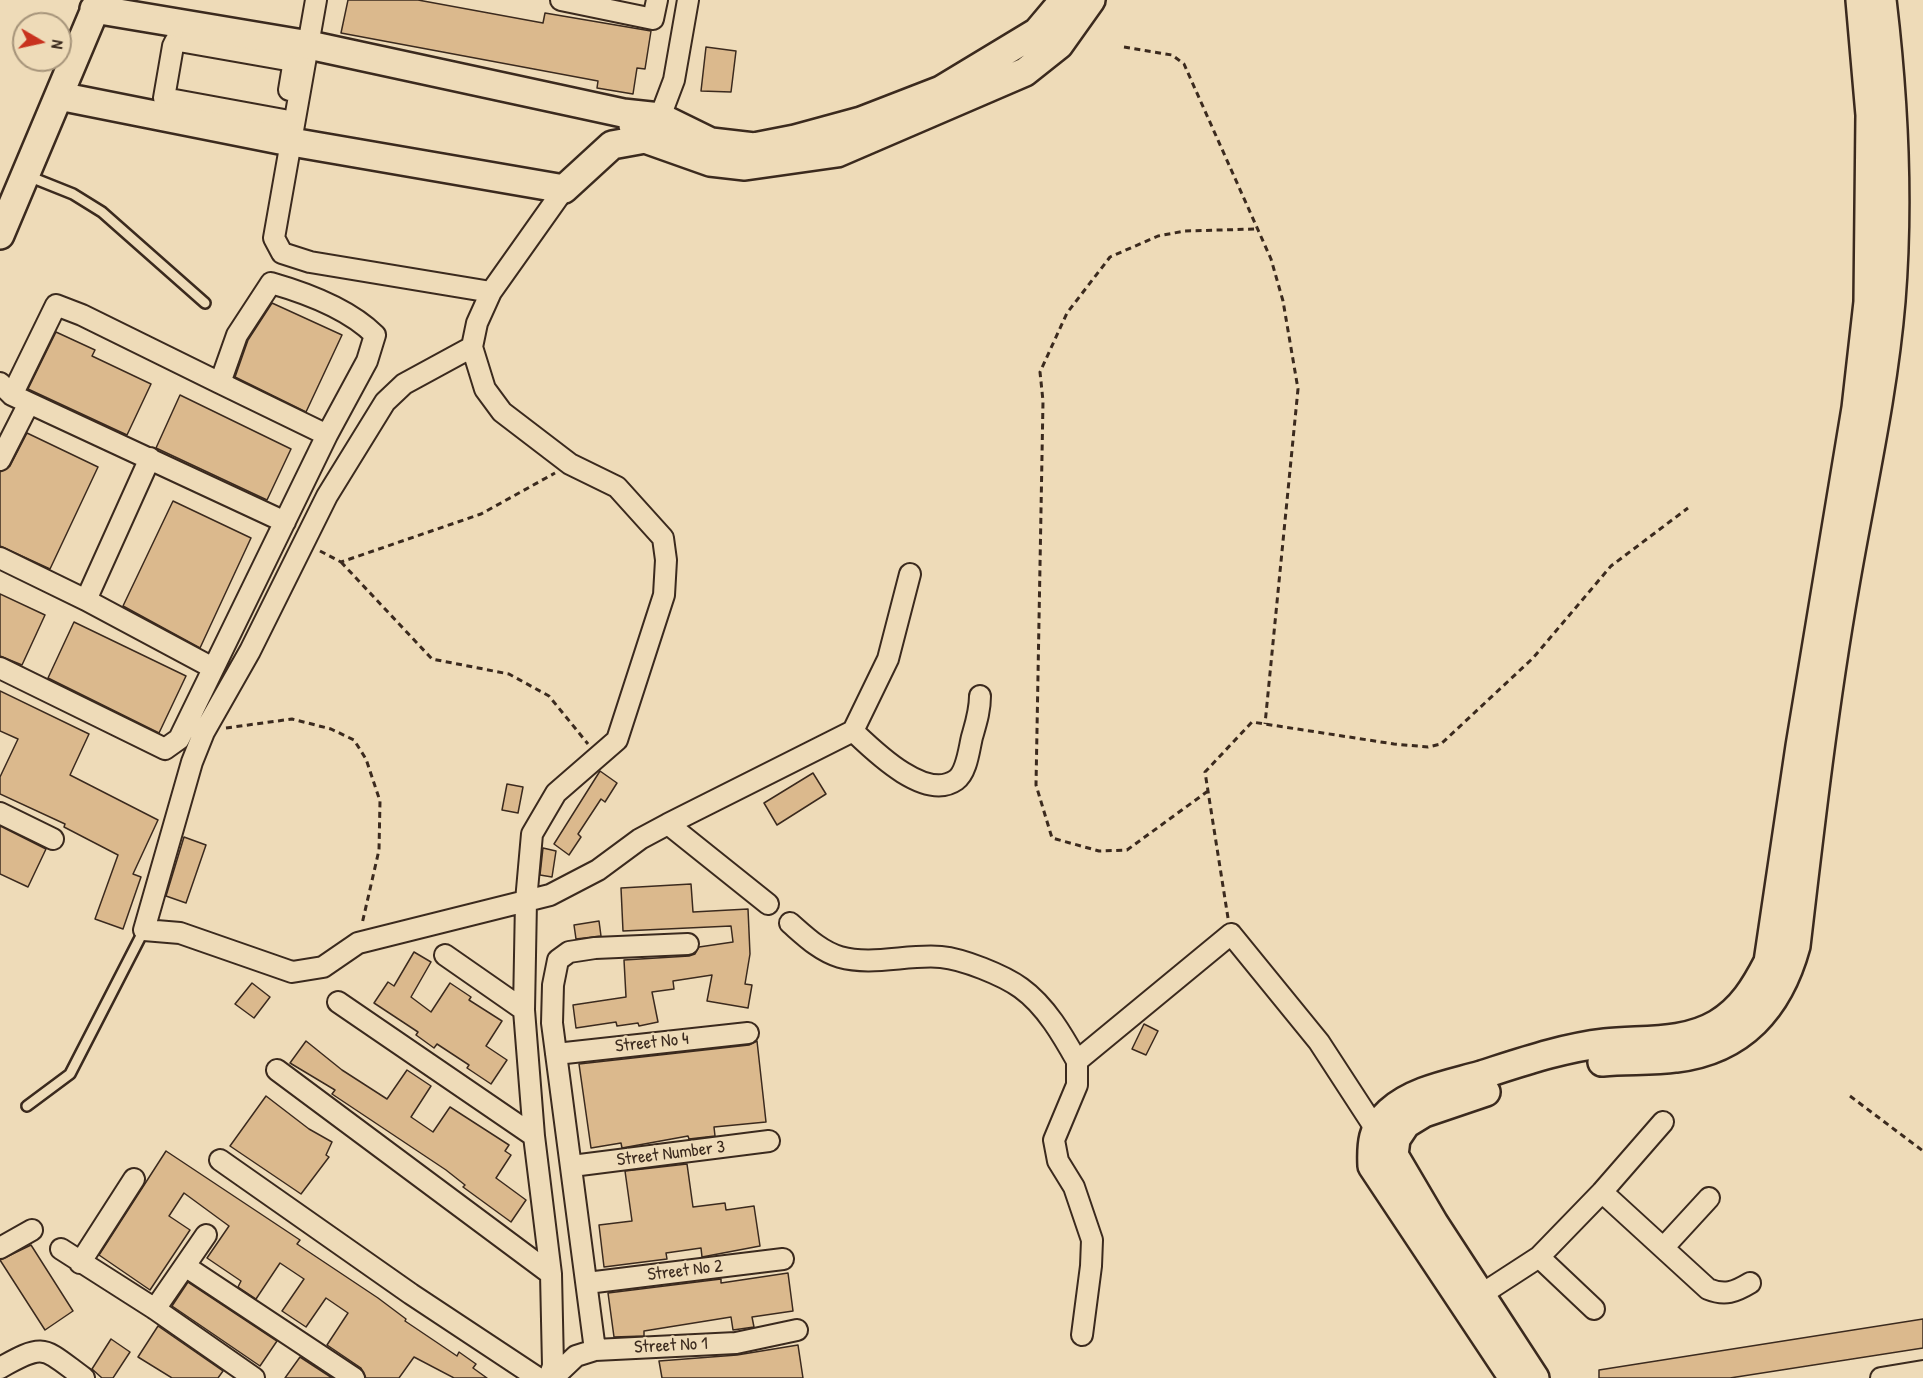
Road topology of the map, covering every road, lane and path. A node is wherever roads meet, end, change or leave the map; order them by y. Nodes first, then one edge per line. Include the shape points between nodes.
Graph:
1 (316, 0) edge
2 (561, 0) edge
3 (657, 0) edge
4 (688, 0) edge
5 (1064, 0) edge
6 (1091, 0) edge
7 (1860, 0) edge
8 (1882, 0) edge
9 (96, 4) edge
10 (309, 45) junction
11 (1124, 47) dead end
12 (60, 96) junction
13 (652, 128) junction
14 (285, 134) junction
15 (26, 175) junction
16 (564, 189) junction
17 (1257, 229) junction
18 (0, 235) edge
19 (491, 292) junction
20 (205, 303) dead end
21 (472, 347) junction
22 (220, 383) junction
23 (14, 394) edge
24 (327, 435) junction
25 (150, 458) junction
26 (0, 460) edge
27 (570, 464) junction
28 (1688, 508) dead end
29 (285, 522) junction
30 (305, 543) junction
31 (0, 558) edge
32 (342, 562) junction
33 (910, 574) dead end
34 (86, 600) junction
35 (0, 668) edge
36 (213, 668) junction
37 (981, 696) dead end
38 (1264, 724) junction
39 (853, 731) junction
40 (204, 732) junction
41 (599, 757) junction
42 (1208, 791) junction
43 (0, 813) edge
44 (668, 824) junction
45 (53, 839) dead end
46 (526, 901) junction
47 (768, 904) dead end
48 (790, 923) dead end
49 (144, 930) junction
50 (1231, 934) junction
51 (358, 943) junction
52 (688, 944) dead end
53 (445, 955) dead end
54 (338, 1002) dead end
55 (524, 1010) junction
56 (748, 1033) dead end
57 (1670, 1049) junction
58 (556, 1054) junction
59 (1077, 1061) junction
60 (277, 1070) dead end
61 (1850, 1096) dead end
62 (27, 1106) dead end
63 (1663, 1122) dead end
64 (1375, 1128) junction
65 (534, 1136) junction
66 (769, 1141) dead end
67 (1923, 1151) edge
68 (220, 1160) dead end
69 (572, 1166) junction
70 (134, 1179) dead end
71 (1602, 1192) junction
72 (1709, 1198) dead end
73 (32, 1230) dead end
74 (206, 1235) dead end
75 (1664, 1247) junction
76 (0, 1248) edge
77 (61, 1249) dead end
78 (1539, 1257) junction
79 (783, 1259) dead end
80 (80, 1263) junction
81 (184, 1266) junction
82 (551, 1274) junction
83 (587, 1283) junction
84 (1750, 1283) dead end
85 (1482, 1294) junction
86 (155, 1309) junction
87 (1594, 1309) dead end
88 (797, 1330) dead end
89 (1082, 1335) dead end
90 (595, 1350) junction
91 (0, 1368) edge
92 (1923, 1371) edge
93 (84, 1378) edge
94 (254, 1378) edge
95 (354, 1378) edge
96 (538, 1378) edge
97 (551, 1378) edge
98 (1514, 1378) edge
99 (1536, 1378) edge
100 (1881, 1378) edge

1 - 10 street
2 - 3 street via 653,19
4 - 13 street via 674,80
5 - 13 main road via 1037,32 999,56 941,90 861,121 754,147
6 - 13 main road via 1059,45 1025,72 837,153 745,166 710,162
7 - 57 main road via 1870,115 1868,302 1856,408 1800,746 1776,925 1768,962 1755,988 1738,1009 1716,1025 1684,1037
8 - 57 main road via 1896,182 1891,302 1822,739 1796,946 1788,976 1757,1021 1706,1053
9 - 10 main road
9 - 12 main road
10 - 13 main road via 623,113
10 - 14 street
11 - 17 path via 1172,55 1184,64
12 - 14 main road
12 - 15 main road
13 - 16 main road via 612,145
14 - 14 street via 293,66 287,60 175,42 164,98
14 - 16 main road
14 - 19 street via 274,238 282,253 301,260
15 - 18 main road
15 - 20 lane via 73,194 102,212
16 - 19 street
17 - 38 path via 1271,259 1283,302 1298,389
17 - 42 path via 1185,231 1158,236 1110,256 1066,313 1041,372 1036,785 1052,838 1099,851 1127,850
19 - 21 street via 477,323
21 - 27 street via 485,389 502,412
21 - 30 street via 404,384 385,402 327,496
22 - 23 street via 56,305
22 - 24 street
22 - 24 street via 237,335 271,283 297,290 366,326 375,335 367,361
23 - 25 street
23 - 26 street
24 - 29 street
25 - 29 street
25 - 34 street
27 - 32 path via 481,514
27 - 41 street via 617,487 663,538 666,560 664,595 617,740
28 - 38 path via 1611,566 1533,658 1441,744 1394,744
29 - 36 street
30 - 32 path
30 - 40 street
31 - 34 street
32 - 41 path via 432,658 509,674 549,696
33 - 39 street via 888,659
34 - 36 street
35 - 36 street via 165,749 179,739
37 - 39 street via 962,771 956,780 940,786 891,767
38 - 42 path via 1252,722 1205,772
39 - 44 street
40 - 49 street
40 - 51 path via 292,719 331,729 354,740 366,759 380,801 379,850
41 - 46 street via 556,793 532,834
42 - 50 path
43 - 45 street
44 - 46 street via 639,839 598,870 550,895
44 - 47 street
46 - 51 street
46 - 55 street
48 - 59 street via 818,946 840,957 942,957 976,966 1022,989 1058,1028
49 - 51 street via 180,933 292,972 323,967
49 - 62 lane via 70,1074
50 - 59 street
50 - 64 street via 1319,1042
52 - 58 street via 569,951 558,960 552,1023
53 - 55 street
54 - 65 street
55 - 65 street
56 - 58 street, Street No 4
57 - 64 main road via 1606,1043 1525,1061 1410,1097 1388,1112
57 - 85 main road via 1580,1065 1480,1093 1424,1113 1406,1124 1396,1139 1394,1155
58 - 69 street
59 - 89 street via 1077,1085 1054,1140 1058,1161 1074,1187 1092,1240
60 - 82 street
61 - 67 path
63 - 71 street
64 - 98 main road via 1372,1166
65 - 82 street
66 - 69 street, Street Number 3
68 - 96 street
69 - 83 street
70 - 80 street
71 - 75 street
71 - 78 street
72 - 75 street
73 - 76 street
74 - 81 street
75 - 84 street via 1708,1289 1720,1294 1734,1292
77 - 80 street
78 - 85 street
78 - 87 street
79 - 83 street, Street No 2
80 - 86 street
81 - 86 street
81 - 95 street
82 - 97 street
83 - 90 street
85 - 99 main road
86 - 94 street
88 - 90 street, Street No 1 via 736,1343
90 - 97 street, Street No 1 via 576,1356
91 - 93 street via 31,1350 49,1352
92 - 100 street

